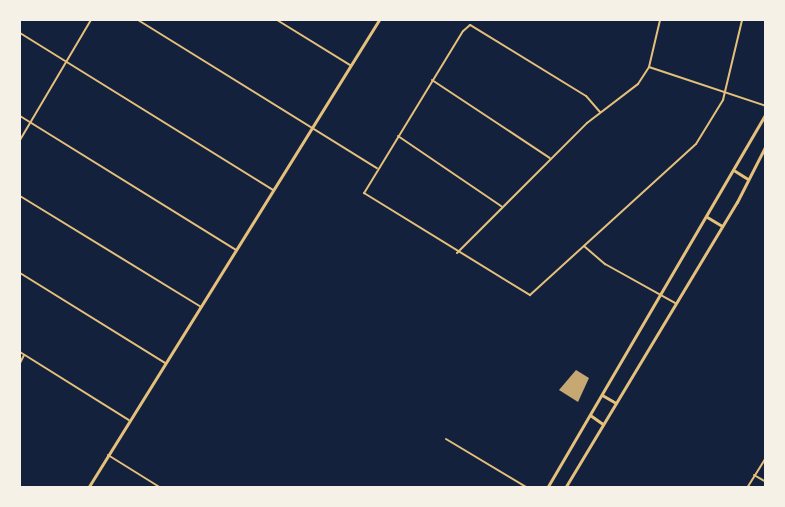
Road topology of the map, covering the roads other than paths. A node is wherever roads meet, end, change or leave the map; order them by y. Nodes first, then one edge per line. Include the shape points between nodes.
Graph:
1 (91, 20) edge
2 (138, 20) edge
3 (277, 20) edge
4 (379, 20) edge
5 (660, 20) edge
6 (742, 20) edge
7 (20, 33) edge
8 (65, 61) junction
9 (350, 65) junction
10 (650, 67) junction
11 (432, 80) junction
12 (726, 93) junction
13 (765, 106) edge
14 (600, 112) junction
15 (765, 113) edge
16 (20, 116) edge
17 (30, 122) junction
18 (312, 127) junction
19 (398, 136) junction
20 (20, 140) edge
21 (765, 146) edge
22 (550, 158) junction
23 (377, 168) junction
24 (734, 171) junction
25 (748, 179) junction
26 (273, 190) junction
27 (20, 195) edge
28 (501, 206) junction
29 (707, 217) junction
30 (722, 226) junction
31 (584, 246) junction
32 (237, 250) junction
33 (457, 253) junction
34 (20, 273) edge
35 (661, 295) junction
36 (675, 303) junction
37 (201, 307) junction
38 (20, 352) edge
39 (24, 355) junction
40 (20, 363) edge
41 (166, 364) junction
42 (602, 395) junction
43 (616, 403) junction
44 (590, 415) junction
45 (130, 420) junction
46 (603, 424) junction
47 (446, 439) dead end
48 (108, 455) junction
49 (765, 457) edge
50 (754, 475) junction
51 (765, 482) edge
52 (88, 488) edge
53 (161, 488) edge
54 (528, 488) edge
55 (547, 488) edge
56 (565, 488) edge
57 (747, 488) edge

1 - 8 street
2 - 18 street
3 - 9 street
4 - 9 main road
5 - 10 street
6 - 12 street
7 - 8 street
8 - 17 street
8 - 26 street
9 - 18 main road
10 - 12 street
10 - 14 street via 638,84
11 - 14 street via 470,25 586,96
11 - 19 street
11 - 22 street
12 - 13 street
12 - 31 street via 696,144
14 - 22 street
15 - 24 main road
16 - 17 street
17 - 20 street
17 - 32 street
18 - 23 street
18 - 26 main road
19 - 23 street
19 - 28 street
21 - 25 main road
22 - 28 street
23 - 33 street via 364,193
24 - 25 main road
24 - 29 main road
25 - 30 main road
26 - 32 main road
27 - 37 street
28 - 33 street
29 - 30 main road
29 - 35 main road
30 - 36 main road
31 - 33 street via 530,295
31 - 35 street via 605,264
32 - 37 main road
34 - 41 street
35 - 36 street
35 - 42 main road
36 - 43 main road
37 - 41 main road
38 - 39 street
39 - 40 street
39 - 45 street
41 - 45 main road
42 - 43 main road
42 - 44 main road
43 - 46 main road
44 - 46 main road
44 - 55 main road
45 - 48 main road
46 - 56 main road
47 - 54 street
48 - 52 main road
48 - 53 street
49 - 50 street
50 - 51 street
50 - 57 street

